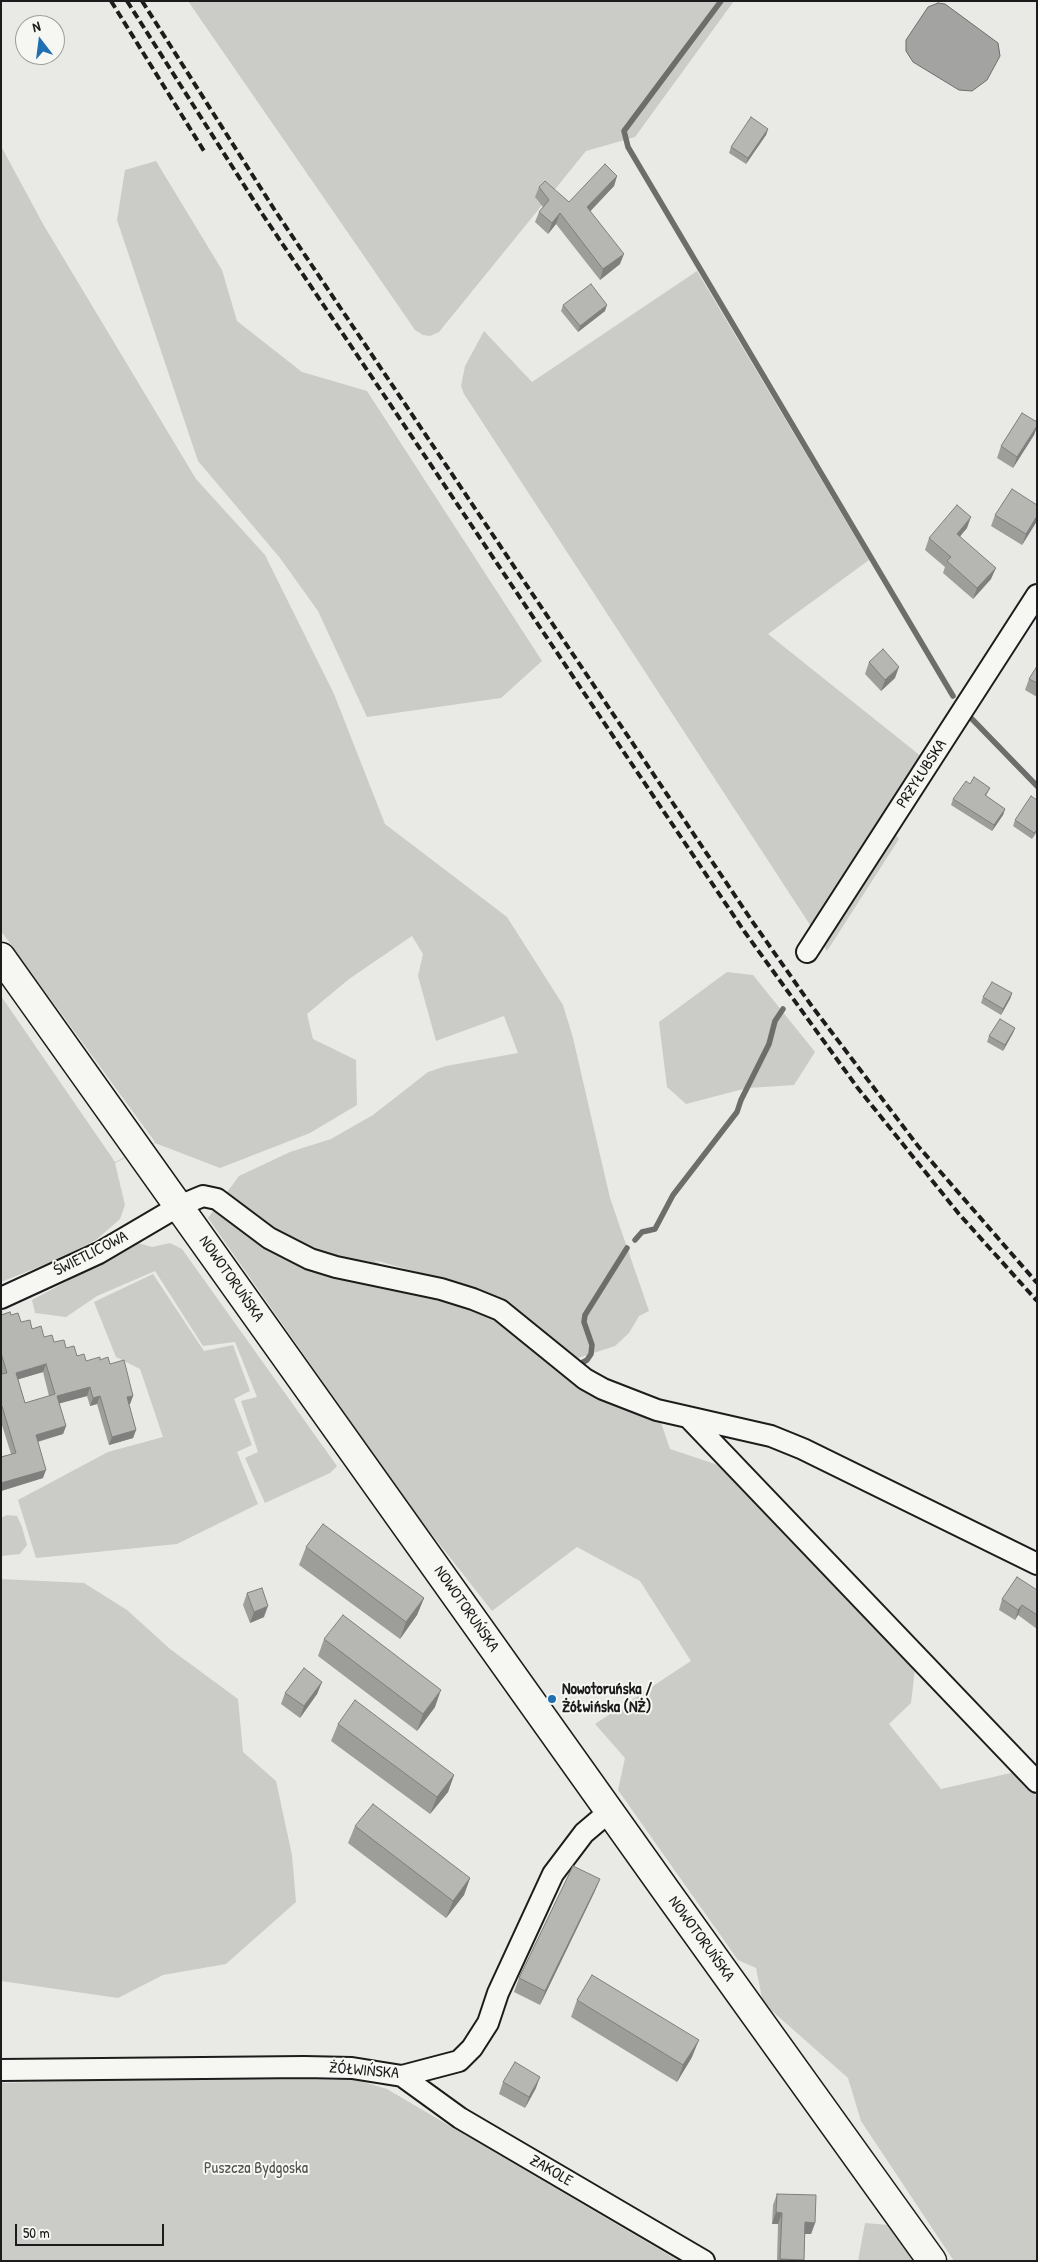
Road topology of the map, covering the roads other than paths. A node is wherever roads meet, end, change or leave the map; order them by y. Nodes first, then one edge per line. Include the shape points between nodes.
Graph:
1 (1037, 595) edge
2 (807, 952) dead end
3 (1, 957) edge
4 (179, 1206) junction
5 (1, 1298) edge
6 (688, 1417) junction
7 (1037, 1564) edge
8 (1037, 1782) edge
9 (610, 1811) junction
10 (1, 2070) edge
11 (402, 2076) junction
12 (704, 2261) edge
13 (932, 2261) edge

1 - 2 street, PRZYŁUBSKA
3 - 4 main road, NOWOTORUŃSKA
4 - 5 street, ŚWIETLICOWA via 99,1253
4 - 6 street, ŚWIETLICOWA via 203,1196 217,1199 269,1238 310,1259 441,1289 500,1310 585,1379 657,1410
4 - 9 main road, NOWOTORUŃSKA
6 - 7 street, ŚWIETLICOWA via 740,1427 803,1449
6 - 8 street
9 - 11 street, ŻÓŁWIŃSKA via 584,1833 553,1874 498,1993 488,2023 472,2048 458,2061
9 - 13 main road, NOWOTORUŃSKA
10 - 11 street, ŻÓŁWIŃSKA via 314,2067 352,2068
11 - 12 street, ZAKOLE via 460,2118

